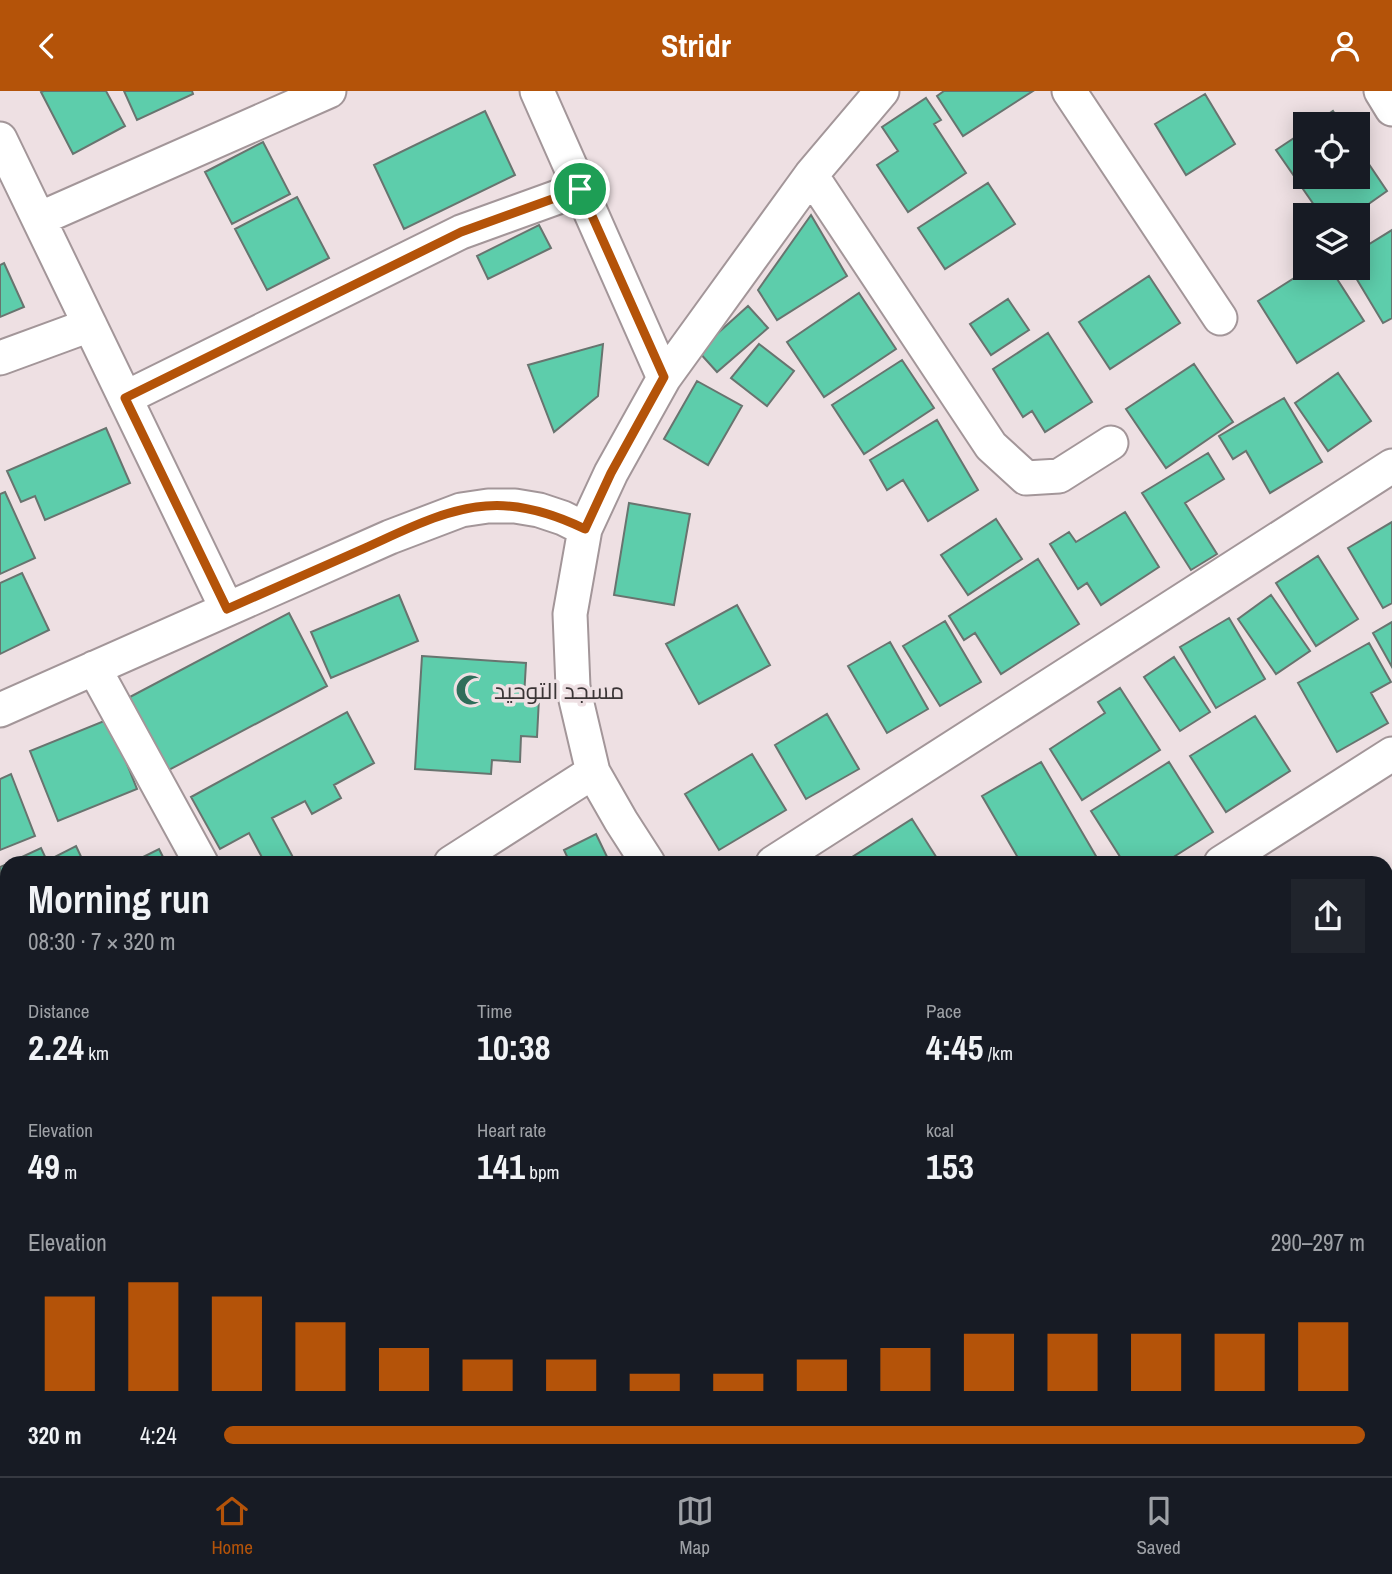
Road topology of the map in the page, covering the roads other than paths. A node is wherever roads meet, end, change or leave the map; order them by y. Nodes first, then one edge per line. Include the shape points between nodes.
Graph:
1 (329, 91) edge
2 (537, 91) edge
3 (882, 91) edge
4 (1069, 91) edge
5 (1381, 91) edge
6 (1392, 109) edge
7 (0, 139) edge
8 (811, 175) junction
9 (580, 189) junction
10 (39, 219) junction
11 (1220, 318) dead end
12 (90, 324) junction
13 (0, 358) edge
14 (664, 377) junction
15 (125, 398) junction
16 (1111, 443) dead end
17 (1392, 466) edge
18 (585, 529) junction
19 (227, 609) junction
20 (94, 668) junction
21 (0, 710) edge
22 (1392, 754) edge
23 (593, 772) junction
24 (197, 856) edge
25 (462, 856) edge
26 (644, 856) edge
27 (784, 856) edge
28 (1232, 856) edge

1 - 10 street
2 - 9 street
3 - 8 street
4 - 11 street
5 - 6 street
7 - 10 street
8 - 14 street
8 - 16 street via 991,446 1026,478 1059,476
9 - 14 street
9 - 15 street via 461,232
10 - 12 street
12 - 13 street
12 - 15 street
14 - 18 street
15 - 19 street
17 - 27 street
18 - 19 street via 539,510 515,506 461,510
18 - 23 street via 570,614 573,687
19 - 20 street
20 - 21 street
20 - 24 street
22 - 28 street
23 - 25 street
23 - 26 street

